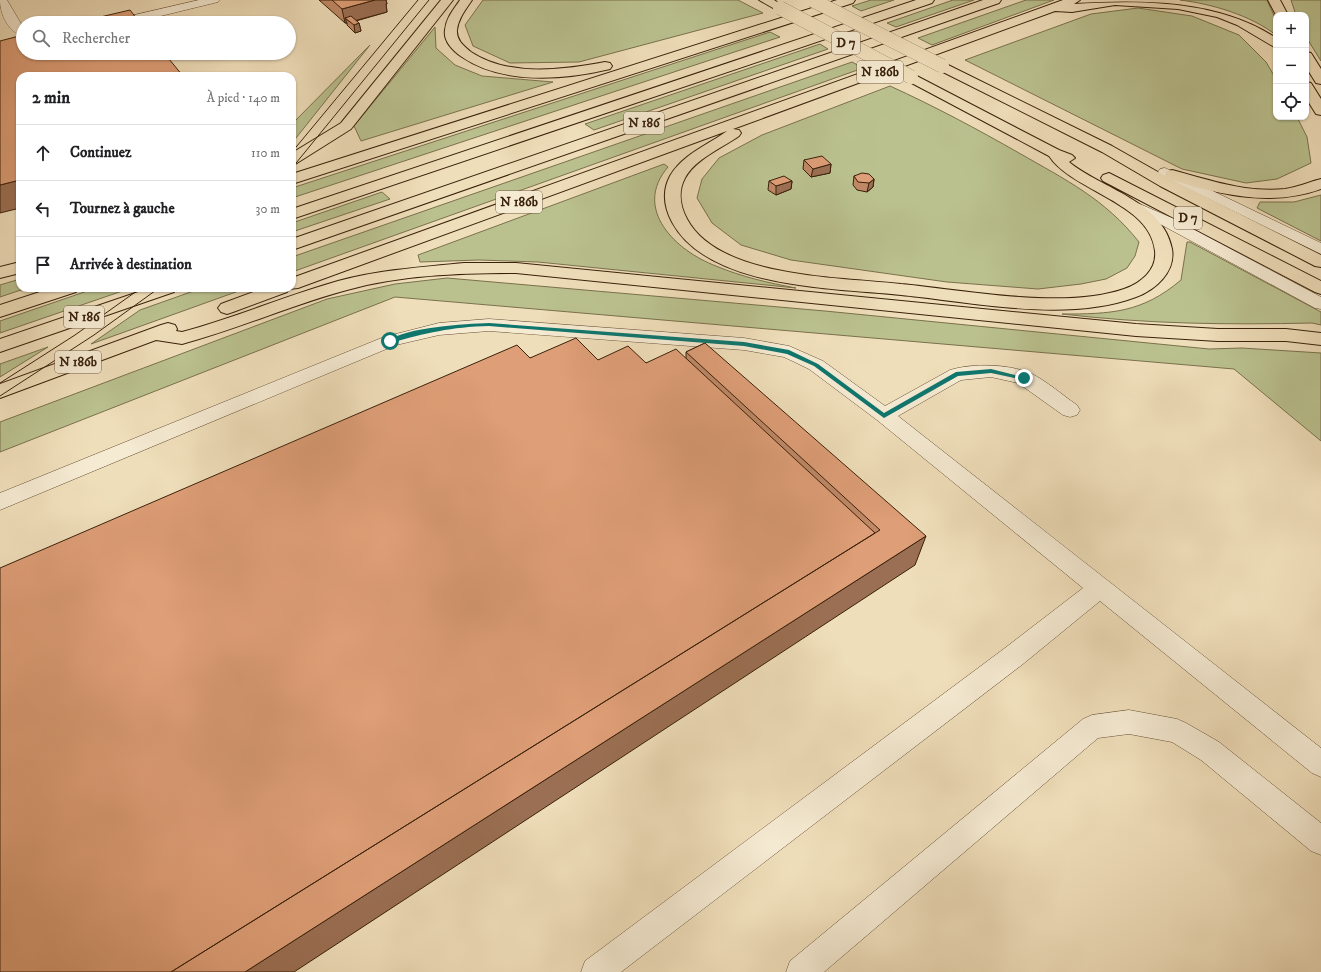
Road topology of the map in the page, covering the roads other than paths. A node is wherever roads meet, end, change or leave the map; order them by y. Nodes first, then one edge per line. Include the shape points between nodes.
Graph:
1 (1, 0) edge
2 (214, 0) edge
3 (447, 0) edge
4 (466, 0) edge
5 (765, 0) edge
6 (812, 0) edge
7 (849, 0) edge
8 (928, 0) edge
9 (995, 0) edge
10 (1074, 0) edge
11 (1274, 0) edge
12 (1052, 8) junction
13 (1280, 12) edge
14 (147, 16) edge
15 (16, 28) edge
16 (1273, 42) edge
17 (1309, 61) edge
18 (653, 63) junction
19 (1321, 80) edge
20 (1309, 91) edge
21 (1321, 111) edge
22 (745, 120) junction
23 (1107, 149) junction
24 (1054, 153) junction
25 (296, 157) edge
26 (1164, 172) junction
27 (296, 178) edge
28 (1321, 184) edge
29 (1125, 202) junction
30 (296, 213) edge
31 (296, 244) edge
32 (1321, 249) edge
33 (1321, 262) edge
34 (16, 268) edge
35 (0, 273) edge
36 (296, 283) edge
37 (1321, 288) edge
38 (58, 292) edge
39 (156, 292) edge
40 (270, 292) edge
41 (1321, 304) edge
42 (0, 311) edge
43 (155, 334) junction
44 (1321, 339) edge
45 (0, 346) edge
46 (0, 391) edge
47 (1070, 410) dead end
48 (884, 415) junction
49 (0, 502) edge
50 (1100, 588) junction
51 (1321, 764) edge
52 (1321, 841) edge
53 (596, 972) edge
54 (801, 972) edge

1 - 15 lane
2 - 14 lane
3 - 25 highway via 346,126
4 - 18 highway via 456,15 451,32 455,45 478,62 521,72 540,73 577,72 627,62
5 - 24 highway, D 7, bridge
6 - 23 highway, D 7, bridge
7 - 18 highway
8 - 30 highway, N 186
9 - 31 highway, N 186
10 - 12 highway, N 186b
11 - 13 highway
12 - 16 highway via 1124,0 1167,2 1229,18 1255,29
12 - 22 highway, N 186b
17 - 19 highway
18 - 27 highway
20 - 21 highway
22 - 29 highway via 736,132 688,165 679,175 675,183 672,205 676,218 699,243 740,266 763,272 804,280 1042,303 1092,300 1128,294 1151,282 1163,265 1163,246 1156,230
22 - 36 highway, N 186b
23 - 26 highway
23 - 33 highway, D 7 via 1166,183
24 - 29 highway via 1064,167
24 - 37 highway, D 7 via 1082,164
26 - 28 highway via 1206,185 1253,193 1290,192
26 - 32 lane
29 - 41 lane via 1166,221
34 - 35 highway
38 - 42 highway, N 186
39 - 45 highway, N 186
40 - 43 highway, N 186b
43 - 44 highway via 182,338 344,285 386,276 464,268 516,268 1136,330 1218,335 1286,335
43 - 46 highway, N 186b
47 - 48 lane via 1024,378 991,371 956,374
48 - 49 lane via 816,365 789,352 744,344 489,325 456,326 390,341
48 - 50 lane
50 - 51 lane
50 - 53 lane
52 - 54 lane via 1210,751 1177,731 1128,722 1092,728

